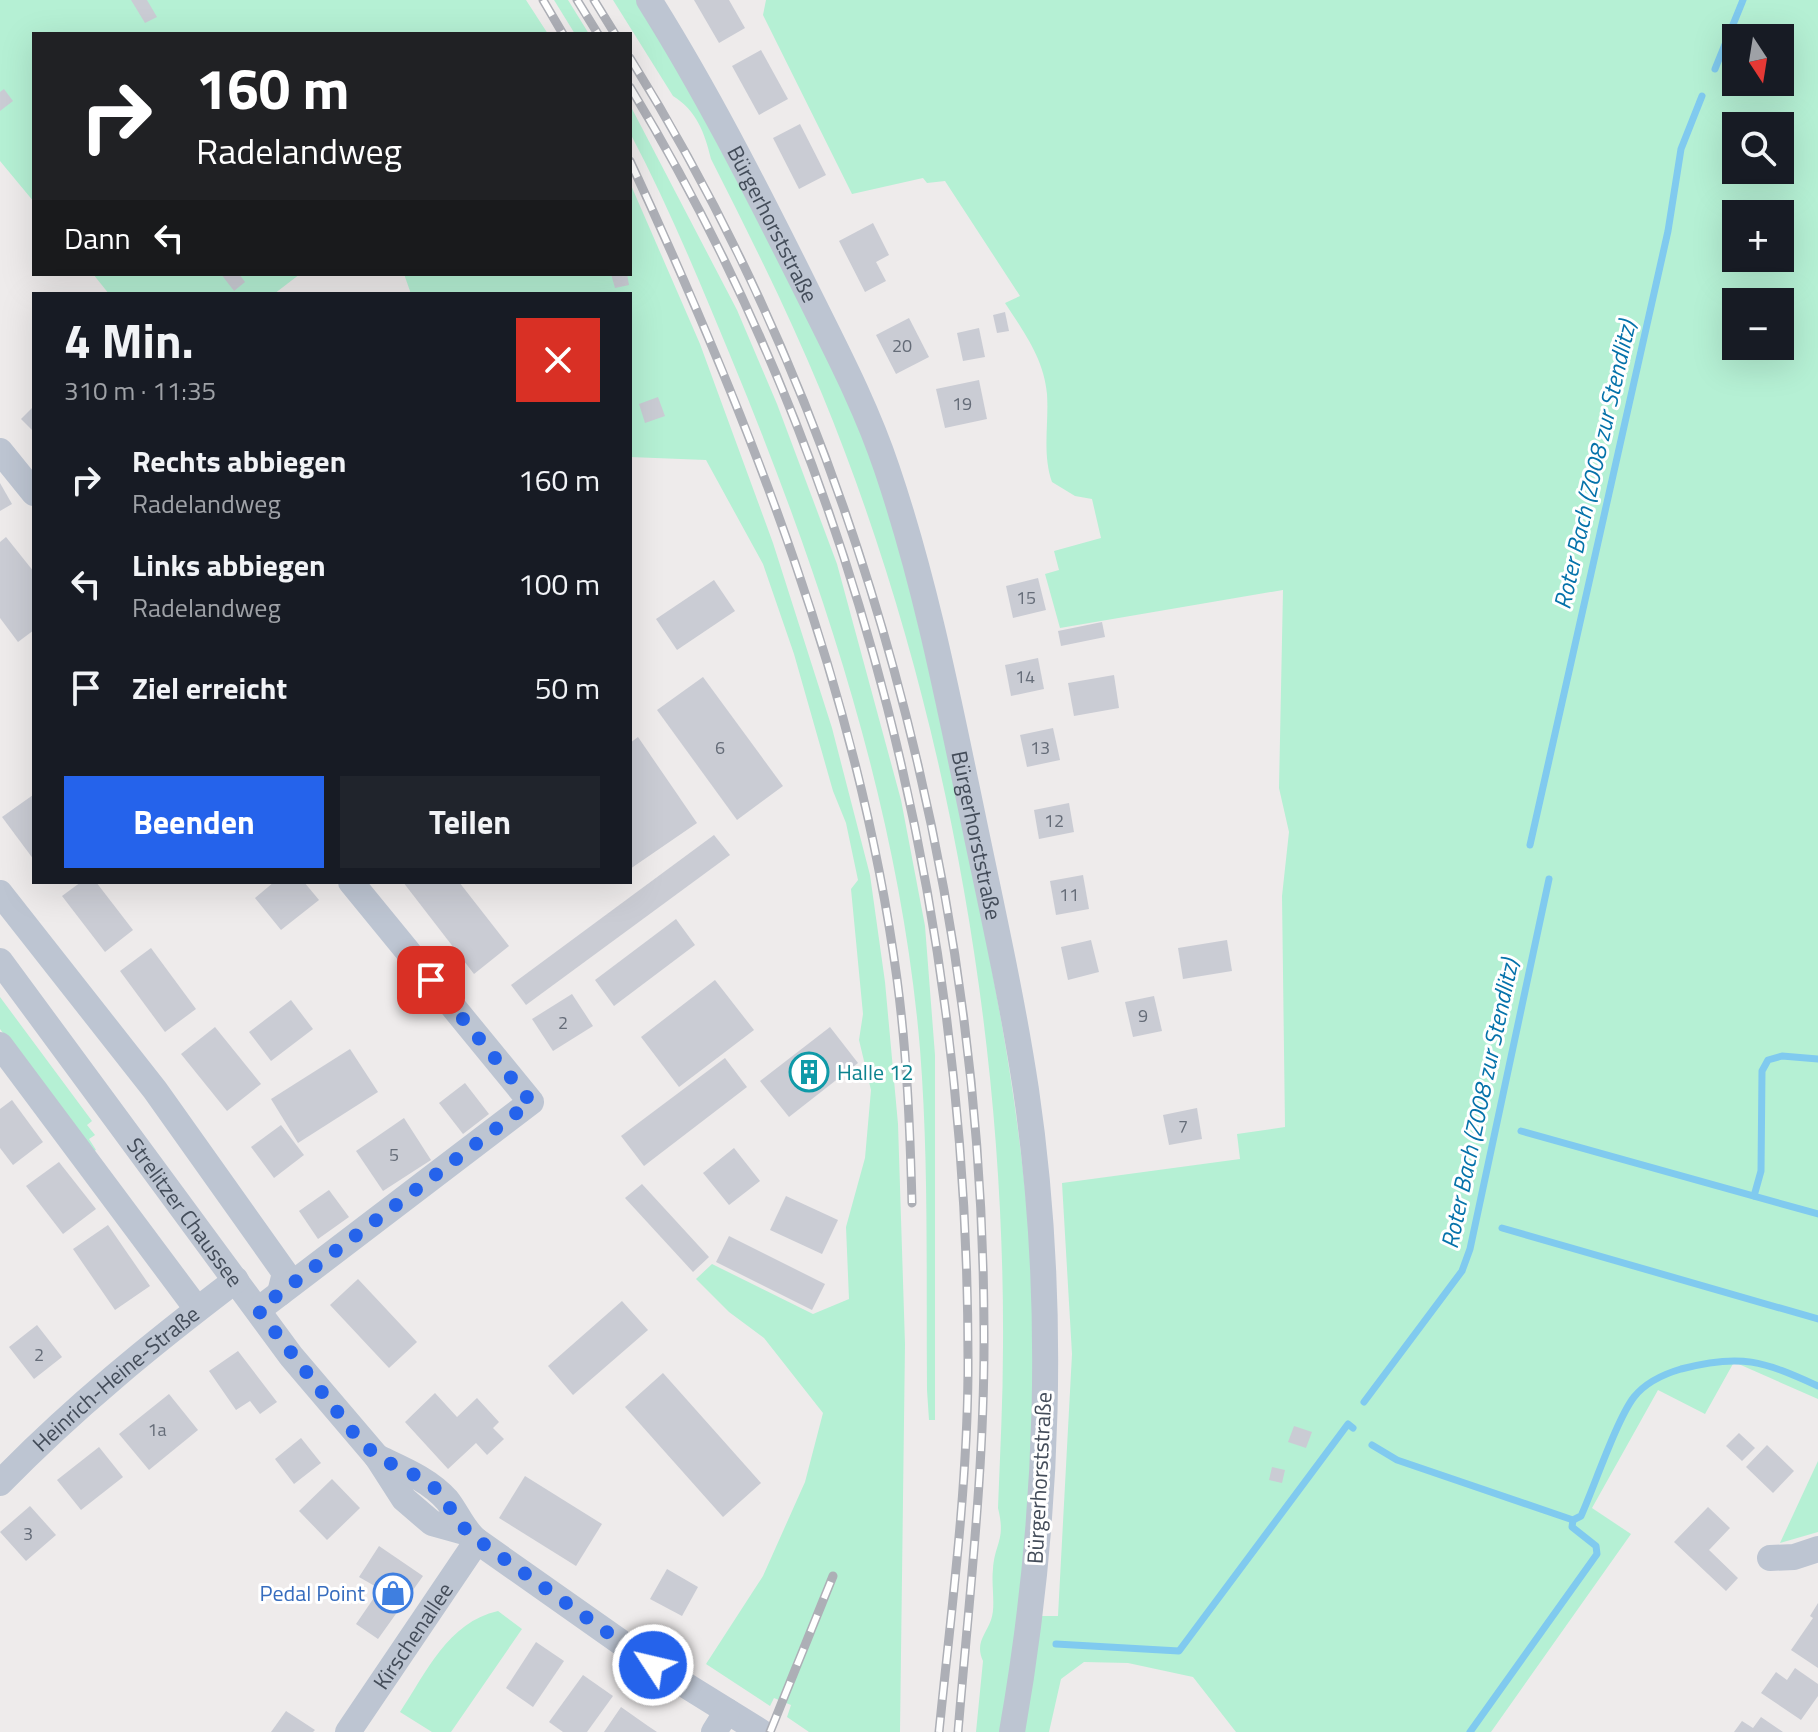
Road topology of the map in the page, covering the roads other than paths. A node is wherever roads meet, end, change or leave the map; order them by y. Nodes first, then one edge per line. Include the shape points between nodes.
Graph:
1 (649, 0) edge
2 (0, 451) edge
3 (32, 491) edge
4 (353, 884) edge
5 (0, 893) edge
6 (0, 961) edge
7 (0, 1045) edge
8 (236, 1280) junction
9 (280, 1293) junction
10 (197, 1309) junction
11 (258, 1310) junction
12 (0, 1483) edge
13 (473, 1537) junction
14 (1818, 1549) edge
15 (1770, 1558) dead end
16 (721, 1722) edge
17 (348, 1732) edge
18 (761, 1732) edge
19 (1012, 1732) edge

1 - 19 street, Bürgerhorststraße via 781,239 858,394 920,578 951,712 1026,1091 1044,1314 1036,1557
2 - 3 street
4 - 9 street via 531,1102
5 - 9 street, Strelitzer Chaussee via 155,1090 285,1273
6 - 8 street, Strelitzer Chaussee
7 - 10 street
8 - 10 street, Heinrich-Heine-Straße
8 - 11 street, Strelitzer Chaussee
9 - 11 street
10 - 12 street, Heinrich-Heine-Straße via 47,1434
11 - 13 street, Strelitzer Chaussee via 377,1457 404,1499 432,1523
13 - 16 street, Strelitzer Chaussee via 653,1665
13 - 17 street, Kirschenallee
14 - 15 street
16 - 18 street, Strelitzer Chaussee

